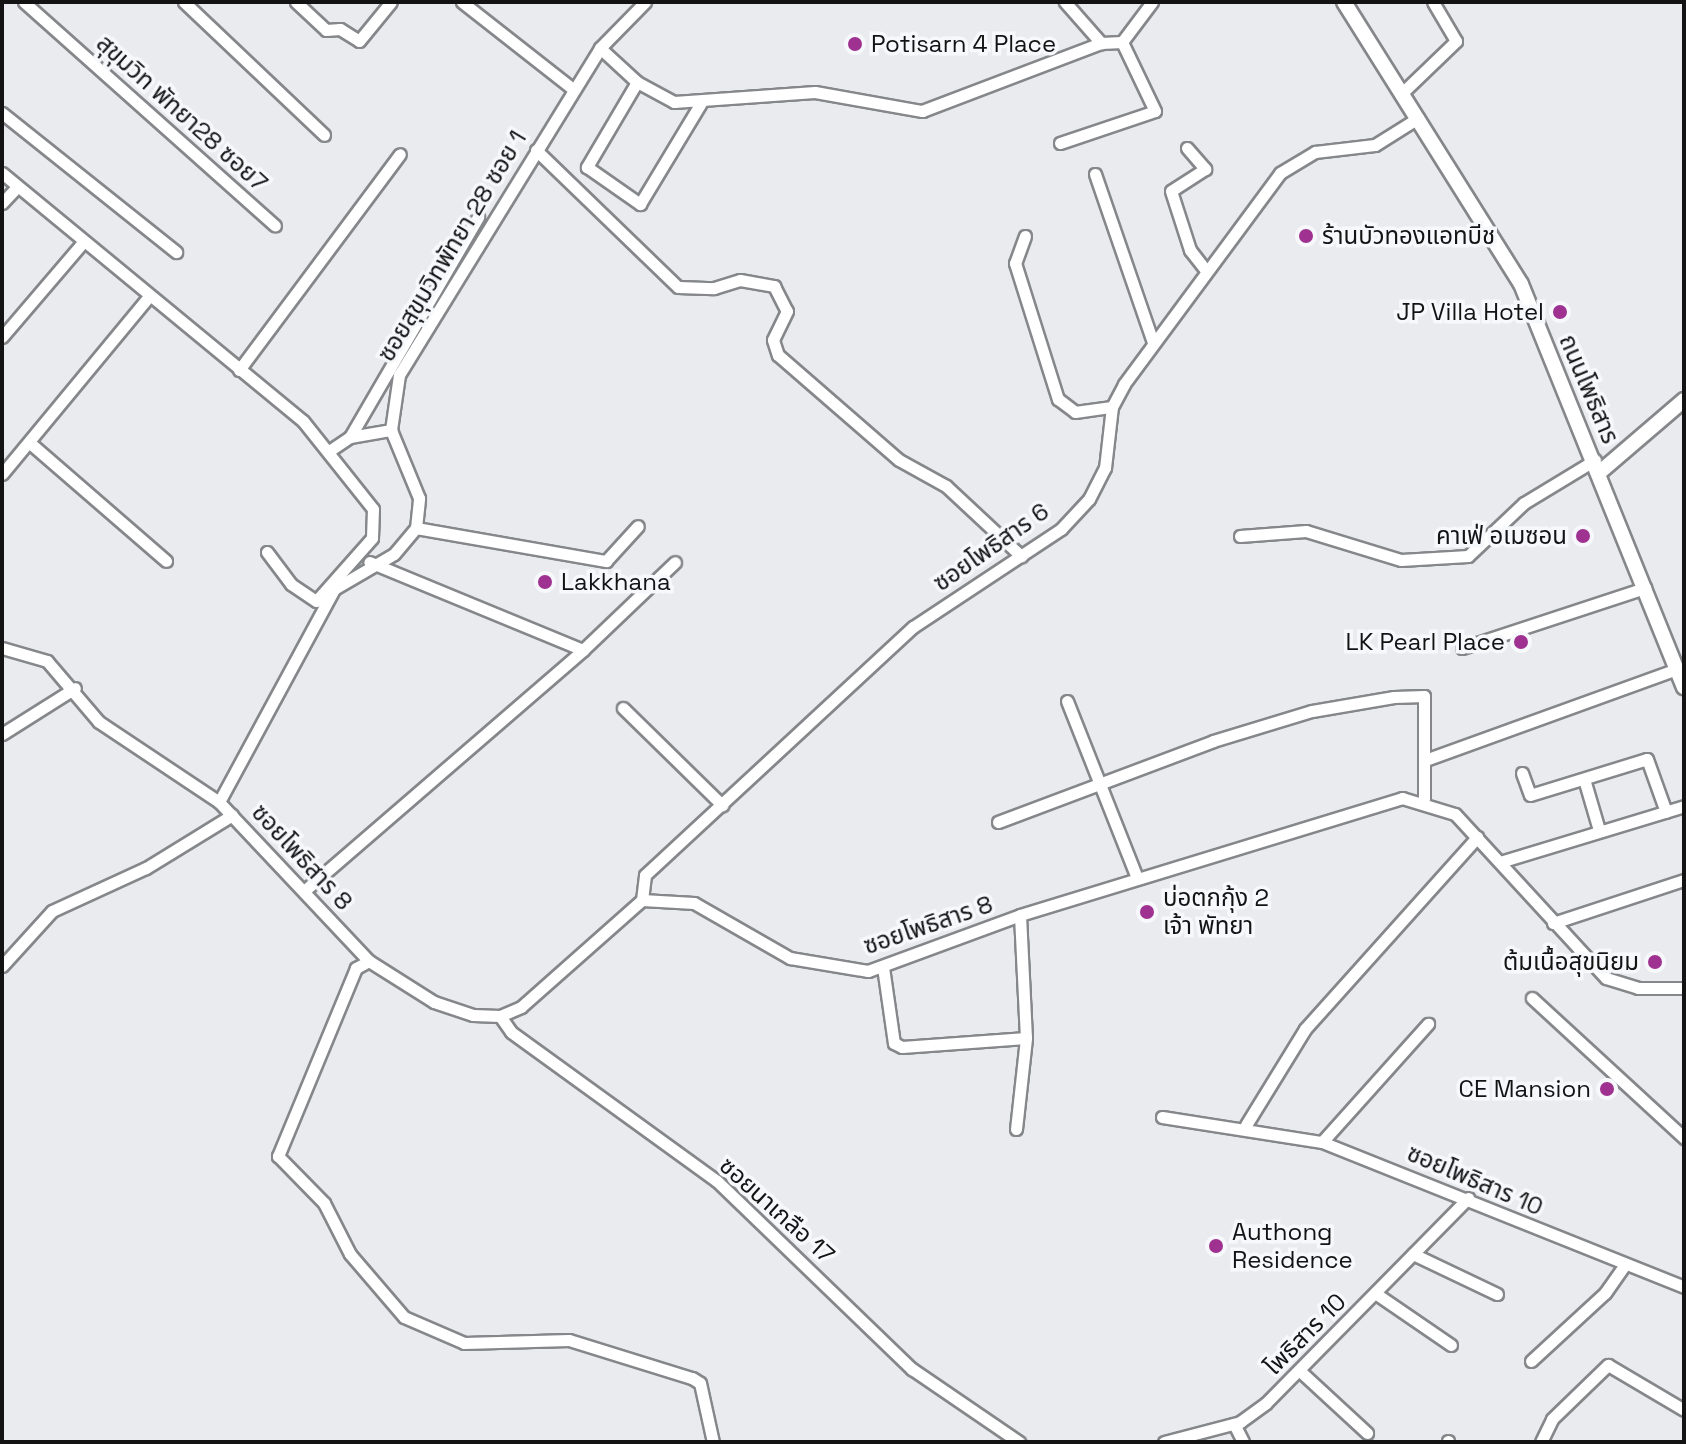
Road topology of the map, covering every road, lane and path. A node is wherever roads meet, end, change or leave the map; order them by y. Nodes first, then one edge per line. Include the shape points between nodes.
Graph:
1 (24, 2) edge
2 (184, 2) edge
3 (296, 2) edge
4 (391, 2) edge
5 (462, 2) edge
6 (645, 2) edge
7 (1065, 2) edge
8 (1152, 2) edge
9 (1344, 2) edge
10 (1433, 2) edge
11 (1122, 42) junction
12 (1101, 43) junction
13 (600, 48) junction
14 (637, 82) junction
15 (573, 89) junction
16 (1402, 93) junction
17 (701, 103) junction
18 (2, 113) edge
19 (1418, 118) junction
20 (324, 135) dead end
21 (1060, 143) dead end
22 (1187, 148) dead end
23 (536, 150) junction
24 (400, 154) dead end
25 (2, 173) edge
26 (1095, 174) dead end
27 (17, 187) junction
28 (2, 203) edge
29 (478, 217) dead end
30 (275, 226) dead end
31 (1025, 236) dead end
32 (83, 242) junction
33 (176, 252) dead end
34 (1204, 268) junction
35 (149, 296) junction
36 (2, 337) edge
37 (1153, 342) junction
38 (239, 370) junction
39 (1684, 400) edge
40 (1112, 407) junction
41 (391, 430) junction
42 (350, 437) junction
43 (30, 443) junction
44 (332, 449) junction
45 (1598, 466) junction
46 (2, 474) edge
47 (638, 526) dead end
48 (416, 528) junction
49 (1240, 536) dead end
50 (267, 552) dead end
51 (1021, 556) junction
52 (166, 561) dead end
53 (369, 562) junction
54 (675, 562) dead end
55 (1645, 588) junction
56 (2, 648) edge
57 (1462, 648) dead end
58 (583, 650) junction
59 (1677, 669) junction
60 (1684, 687) edge
61 (75, 688) junction
62 (1067, 701) dead end
63 (623, 708) dead end
64 (2, 734) edge
65 (1428, 759) junction
66 (1522, 773) dead end
67 (1584, 779) junction
68 (1102, 784) junction
69 (1424, 799) junction
70 (219, 802) junction
71 (722, 805) junction
72 (1684, 806) edge
73 (1666, 812) junction
74 (232, 815) junction
75 (998, 822) dead end
76 (1599, 830) junction
77 (1477, 837) junction
78 (1500, 862) junction
79 (1137, 878) junction
80 (1684, 880) edge
81 (304, 891) junction
82 (642, 900) junction
83 (1020, 915) junction
84 (1553, 923) junction
85 (369, 961) junction
86 (2, 966) edge
87 (883, 967) junction
88 (1684, 988) edge
89 (1532, 998) dead end
90 (500, 1016) junction
91 (1428, 1024) dead end
92 (1026, 1038) junction
93 (1162, 1117) dead end
94 (1246, 1125) junction
95 (1016, 1129) dead end
96 (1684, 1138) edge
97 (1322, 1142) junction
98 (1468, 1198) junction
99 (1413, 1254) junction
100 (1625, 1264) junction
101 (1684, 1287) edge
102 (1375, 1293) junction
103 (1497, 1294) dead end
104 (1451, 1345) dead end
105 (1531, 1361) dead end
106 (1301, 1372) junction
107 (1684, 1410) edge
108 (1234, 1424) junction
109 (1367, 1433) dead end
110 (713, 1442) edge
111 (1019, 1442) edge
112 (1164, 1442) edge
113 (1243, 1442) edge
114 (1541, 1442) edge

1 - 30 street, สุขุมวิท พัทยา28 ซอย7
2 - 20 street
3 - 4 street via 326,30 359,41
5 - 15 street
6 - 13 street, ซอยสุขุมวิทพัทยา 28 ซอย 1
7 - 12 street
8 - 11 street
9 - 16 street, ถนนโพธิสาร
10 - 16 street via 1456,41
11 - 12 street
11 - 21 street via 1155,111
12 - 17 street via 922,111 815,92
13 - 14 street
13 - 15 street, ซอยสุขุมวิทพัทยา 28 ซอย 1
14 - 17 street via 674,102
14 - 17 street via 587,167 640,204
15 - 23 street, ซอยสุขุมวิทพัทยา 28 ซอย 1
16 - 19 street, ถนนโพธิสาร
18 - 33 street
19 - 34 street, ซอยโพธิสาร 6 via 1375,145 1315,152 1280,173
19 - 45 street, ถนนโพธิสาร via 1521,284
22 - 34 street via 1205,169 1171,191 1190,250
23 - 41 street, ซอยสุขุมวิทพัทยา 28 ซอย 1 via 399,375
23 - 51 street via 678,287 740,280 774,286 787,311 773,340 778,355 899,460 946,486
24 - 38 street
25 - 27 street
26 - 37 street via 1144,334
27 - 28 street
27 - 32 street
29 - 42 street
31 - 40 street via 1015,263 1058,399 1075,412
32 - 35 street
32 - 36 street
34 - 37 street, ซอยโพธิสาร 6
35 - 38 street
35 - 43 street
37 - 40 street, ซอยโพธิสาร 6
38 - 44 street
39 - 45 street
40 - 51 street, ซอยโพธิสาร 6 via 1105,468 1089,499
41 - 42 street
41 - 48 street via 419,498
42 - 44 street
43 - 46 street
43 - 52 street
44 - 50 street via 373,509 372,538 316,601 291,584
45 - 49 street via 1524,503 1468,556 1401,560 1306,531
45 - 55 street, ถนนโพธิสาร
47 - 48 street via 606,561
48 - 53 street via 394,554
51 - 71 street, ซอยโพธิสาร 6 via 913,627
53 - 58 street
53 - 70 street via 334,589
54 - 58 street
55 - 57 street
55 - 59 street, ถนนโพธิสาร
56 - 61 street, ซอยโพธิสาร 8 via 39,657
58 - 81 street
59 - 60 street, ถนนโพธิสาร
59 - 65 street
61 - 64 street
61 - 70 street, ซอยโพธิสาร 8 via 99,722
62 - 68 street
63 - 71 street
65 - 68 street via 1424,696 1394,697 1312,711
65 - 69 street
66 - 67 street via 1530,795
67 - 73 street via 1647,759
67 - 76 street
68 - 75 street
68 - 79 street
69 - 77 street via 1455,814
69 - 79 street, ซอยโพธิสาร 8 via 1402,798
70 - 74 street, ซอยโพธิสาร 8
71 - 82 street, ซอยโพธิสาร 6 via 645,875
72 - 73 street
73 - 76 street
74 - 81 street, ซอยโพธิสาร 8
74 - 86 street via 146,868 52,911
76 - 78 street
77 - 78 street
77 - 94 street via 1305,1029
78 - 84 street
79 - 83 street, ซอยโพธิสาร 8
80 - 84 street
81 - 85 street, ซอยโพธิสาร 8
82 - 87 street, ซอยโพธิสาร 8 via 694,903 812,966
82 - 90 street
83 - 87 street, ซอยโพธิสาร 8
83 - 92 street
84 - 88 street via 1616,983
85 - 90 street, ซอยโพธิสาร 8 via 434,1002
85 - 110 street via 356,968 278,1156 324,1203 350,1254 404,1317 464,1343 569,1340 692,1378 700,1383
87 - 92 street via 894,1043 902,1047
89 - 96 street
90 - 111 street, ซอยนาเกลือ 17 via 511,1032 717,1181 912,1369
91 - 97 street
92 - 95 street
93 - 94 street, ซอยโพธิสาร 10
94 - 97 street, ซอยโพธิสาร 10
97 - 98 street, ซอยโพธิสาร 10
98 - 99 street, โพธิสาร 10
98 - 100 street, ซอยโพธิสาร 10
99 - 102 street, โพธิสาร 10
99 - 103 street
100 - 101 street, ซอยโพธิสาร 10
100 - 105 street via 1605,1293
102 - 104 street
102 - 106 street, โพธิสาร 10
106 - 108 street, โพธิสาร 10
106 - 109 street
107 - 114 street via 1608,1365 1552,1419
108 - 112 street
108 - 113 street

